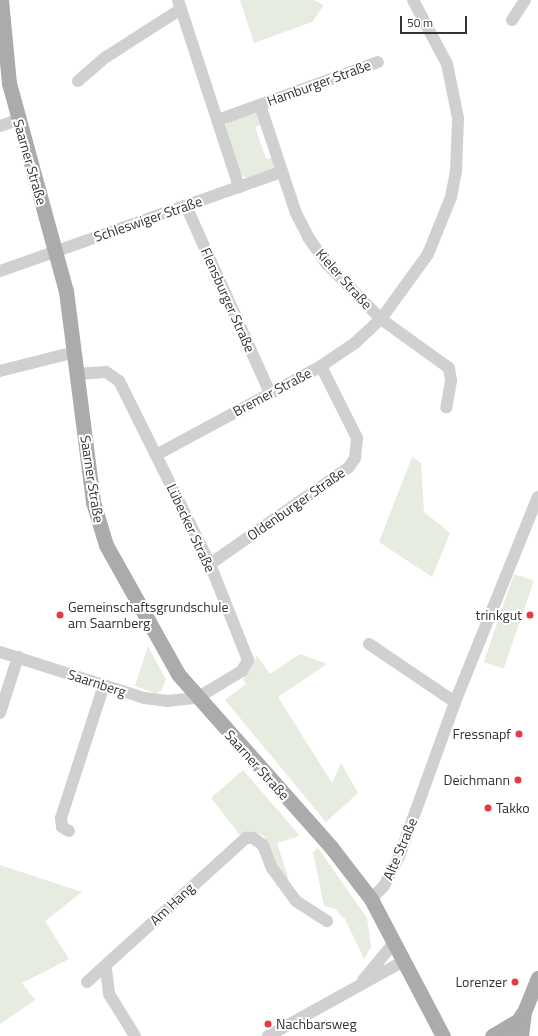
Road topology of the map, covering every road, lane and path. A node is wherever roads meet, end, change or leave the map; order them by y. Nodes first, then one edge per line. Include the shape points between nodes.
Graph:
1 (1, 0) edge
2 (413, 0) edge
3 (525, 0) edge
4 (179, 5) edge
5 (512, 20) dead end
6 (378, 62) dead end
7 (78, 81) dead end
8 (260, 105) junction
9 (17, 120) junction
10 (218, 120) junction
11 (0, 126) edge
12 (281, 172) junction
13 (240, 187) junction
14 (186, 206) junction
15 (57, 252) junction
16 (0, 271) edge
17 (381, 319) junction
18 (75, 352) junction
19 (321, 366) junction
20 (0, 371) edge
21 (77, 374) junction
22 (270, 393) junction
23 (446, 408) dead end
24 (156, 455) junction
25 (538, 497) edge
26 (210, 564) junction
27 (369, 644) dead end
28 (0, 652) edge
29 (18, 657) junction
30 (104, 685) junction
31 (197, 698) junction
32 (455, 702) junction
33 (0, 713) edge
34 (69, 831) dead end
35 (371, 899) junction
36 (327, 921) dead end
37 (394, 943) junction
38 (404, 961) junction
39 (106, 969) junction
40 (538, 978) edge
41 (87, 982) dead end
42 (362, 982) junction
43 (514, 1032) edge
44 (446, 1034) edge
45 (135, 1036) edge
46 (268, 1036) edge
47 (492, 1036) edge

1 - 9 main road, Saarner Straße via 5,63
2 - 17 street, Bremer Straße via 439,45 453,84 458,118 456,170 451,198 428,254
3 - 5 street
4 - 7 street
4 - 10 street
6 - 8 street, Hamburger Straße
8 - 10 street
8 - 12 street, Kieler Straße
9 - 11 street
9 - 15 main road, Saarner Straße
10 - 13 street
12 - 13 street
12 - 17 street, Kieler Straße via 296,212 313,243 348,288
13 - 14 street, Schleswiger Straße
14 - 15 street, Schleswiger Straße
14 - 22 street, Flensburger Straße
15 - 16 street, Schleswiger Straße
15 - 18 main road, Saarner Straße
17 - 19 street, Bremer Straße via 355,343
17 - 23 street via 449,368 451,381
18 - 20 street
18 - 21 main road, Saarner Straße
19 - 22 street, Bremer Straße
19 - 26 street, Oldenburger Straße via 357,438 355,458 349,467
21 - 24 street, Lübecker Straße via 106,372 117,378
21 - 31 main road, Saarner Straße via 98,523 160,645
22 - 24 street, Bremer Straße
24 - 26 street, Lübecker Straße
25 - 32 street, Alte Straße
26 - 31 street, Lübecker Straße via 248,660 242,671
27 - 32 street
28 - 29 street, Saarnberg
29 - 30 street, Saarnberg
29 - 33 street
30 - 31 street, Saarnberg via 144,698 167,701
30 - 34 street via 61,818 62,827
31 - 35 main road, Saarner Straße via 330,847
32 - 35 street, Alte Straße via 399,857 384,886
35 - 37 main road
36 - 39 street, Am Hang via 296,901 258,841 240,841
37 - 38 main road
37 - 42 street via 378,958
38 - 42 street
38 - 44 main road
39 - 41 street, Am Hang
39 - 45 street via 109,994
40 - 43 main road
42 - 46 street via 328,1006
43 - 47 main road

